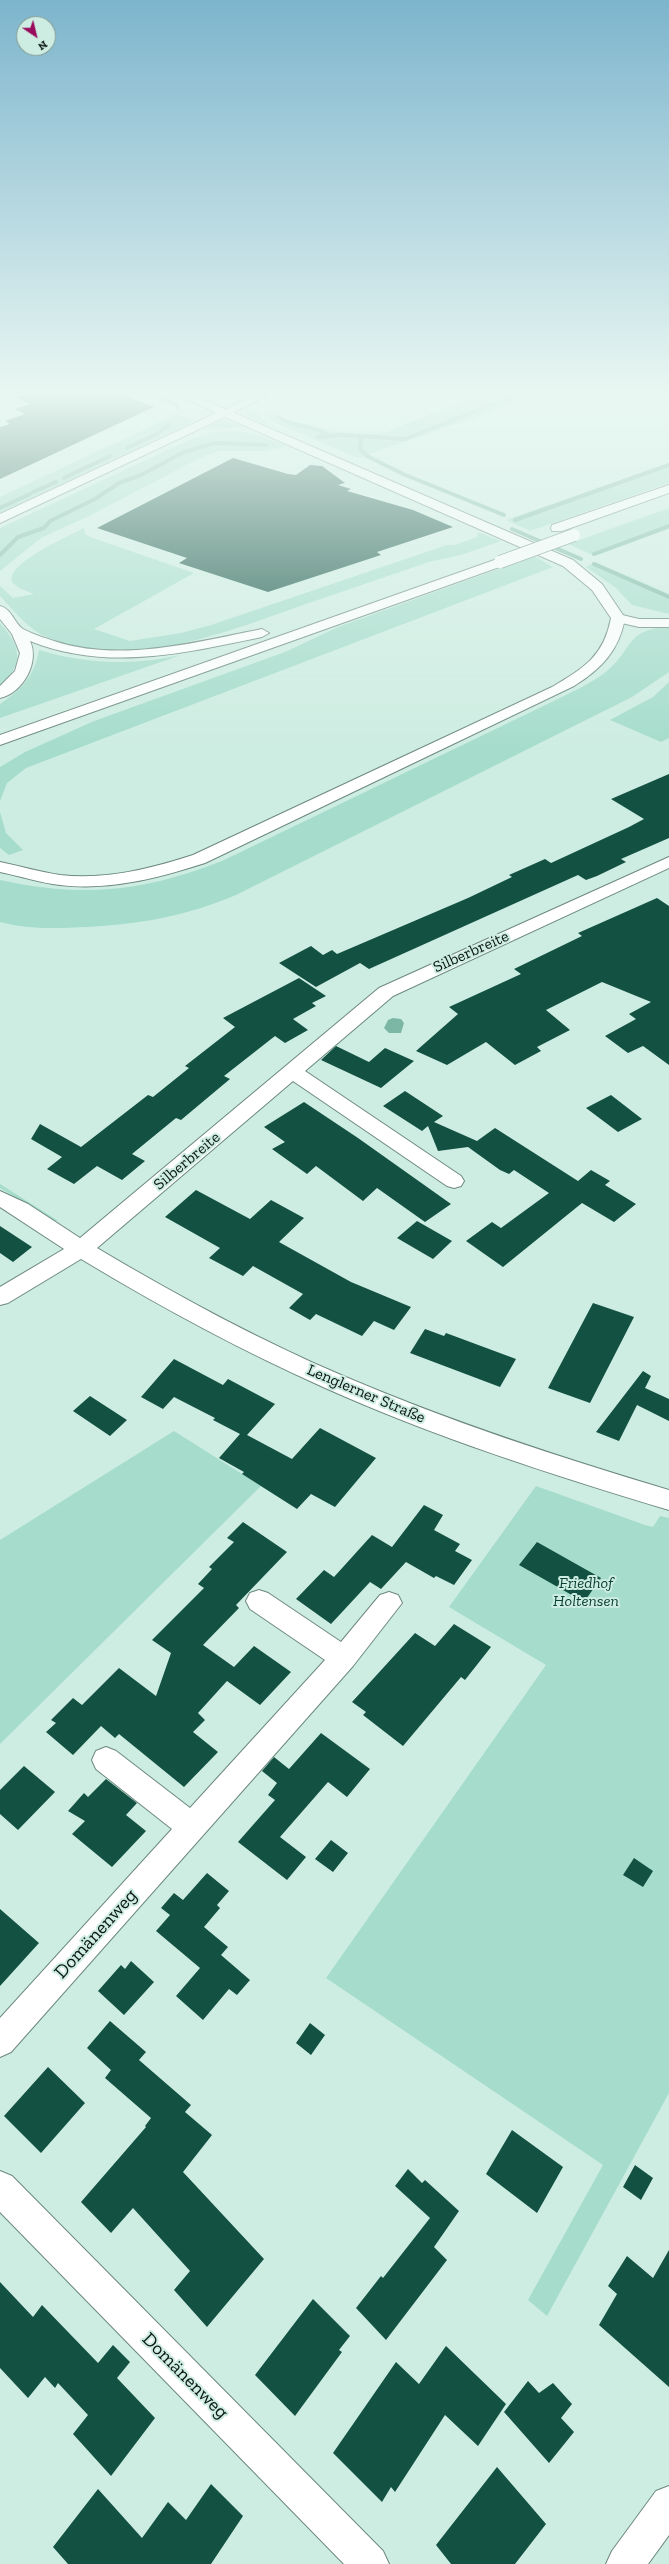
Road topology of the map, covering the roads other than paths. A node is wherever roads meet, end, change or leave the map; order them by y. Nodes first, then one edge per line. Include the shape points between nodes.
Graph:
1 (9, 515) edge
2 (457, 515) edge
3 (595, 515) edge
4 (631, 515) edge
5 (0, 519) edge
6 (0, 610) edge
7 (618, 618) junction
8 (669, 618) edge
9 (669, 623) edge
10 (20, 632) junction
11 (262, 633) junction
12 (0, 694) edge
13 (0, 725) edge
14 (2, 747) edge
15 (669, 862) edge
16 (3, 866) edge
17 (292, 1071) junction
18 (454, 1181) dead end
19 (0, 1198) edge
20 (80, 1249) junction
21 (0, 1297) edge
22 (669, 1500) edge
23 (259, 1601) dead end
24 (389, 1604) dead end
25 (344, 1658) junction
26 (106, 1760) dead end
27 (192, 1827) junction
28 (0, 2040) edge
29 (0, 2188) edge
30 (669, 2504) edge
31 (370, 2564) edge
32 (625, 2564) edge

1 - 5 main road
2 - 7 main road via 568,563 601,590
3 - 11 main road
4 - 14 main road, bridge via 79,712
6 - 10 main road
7 - 8 main road via 640,615
7 - 9 main road via 639,623
7 - 16 main road via 614,638 606,654 596,665 563,687 199,858 149,874 104,880 62,880
10 - 11 main road via 67,651 114,656 151,654
10 - 12 main road via 26,643 27,660 23,671
11 - 13 main road
15 - 17 main road, Silberbreite via 400,984 386,992
17 - 18 main road
17 - 20 main road, Silberbreite
19 - 20 main road, Lenglerner Straße
20 - 21 main road, Silberbreite
20 - 22 main road, Lenglerner Straße via 224,1329 312,1372 434,1423 538,1461
23 - 25 main road
24 - 25 main road, Domänenweg
25 - 27 main road, Domänenweg
26 - 27 main road
27 - 28 main road, Domänenweg
29 - 31 main road, Domänenweg
30 - 32 main road

